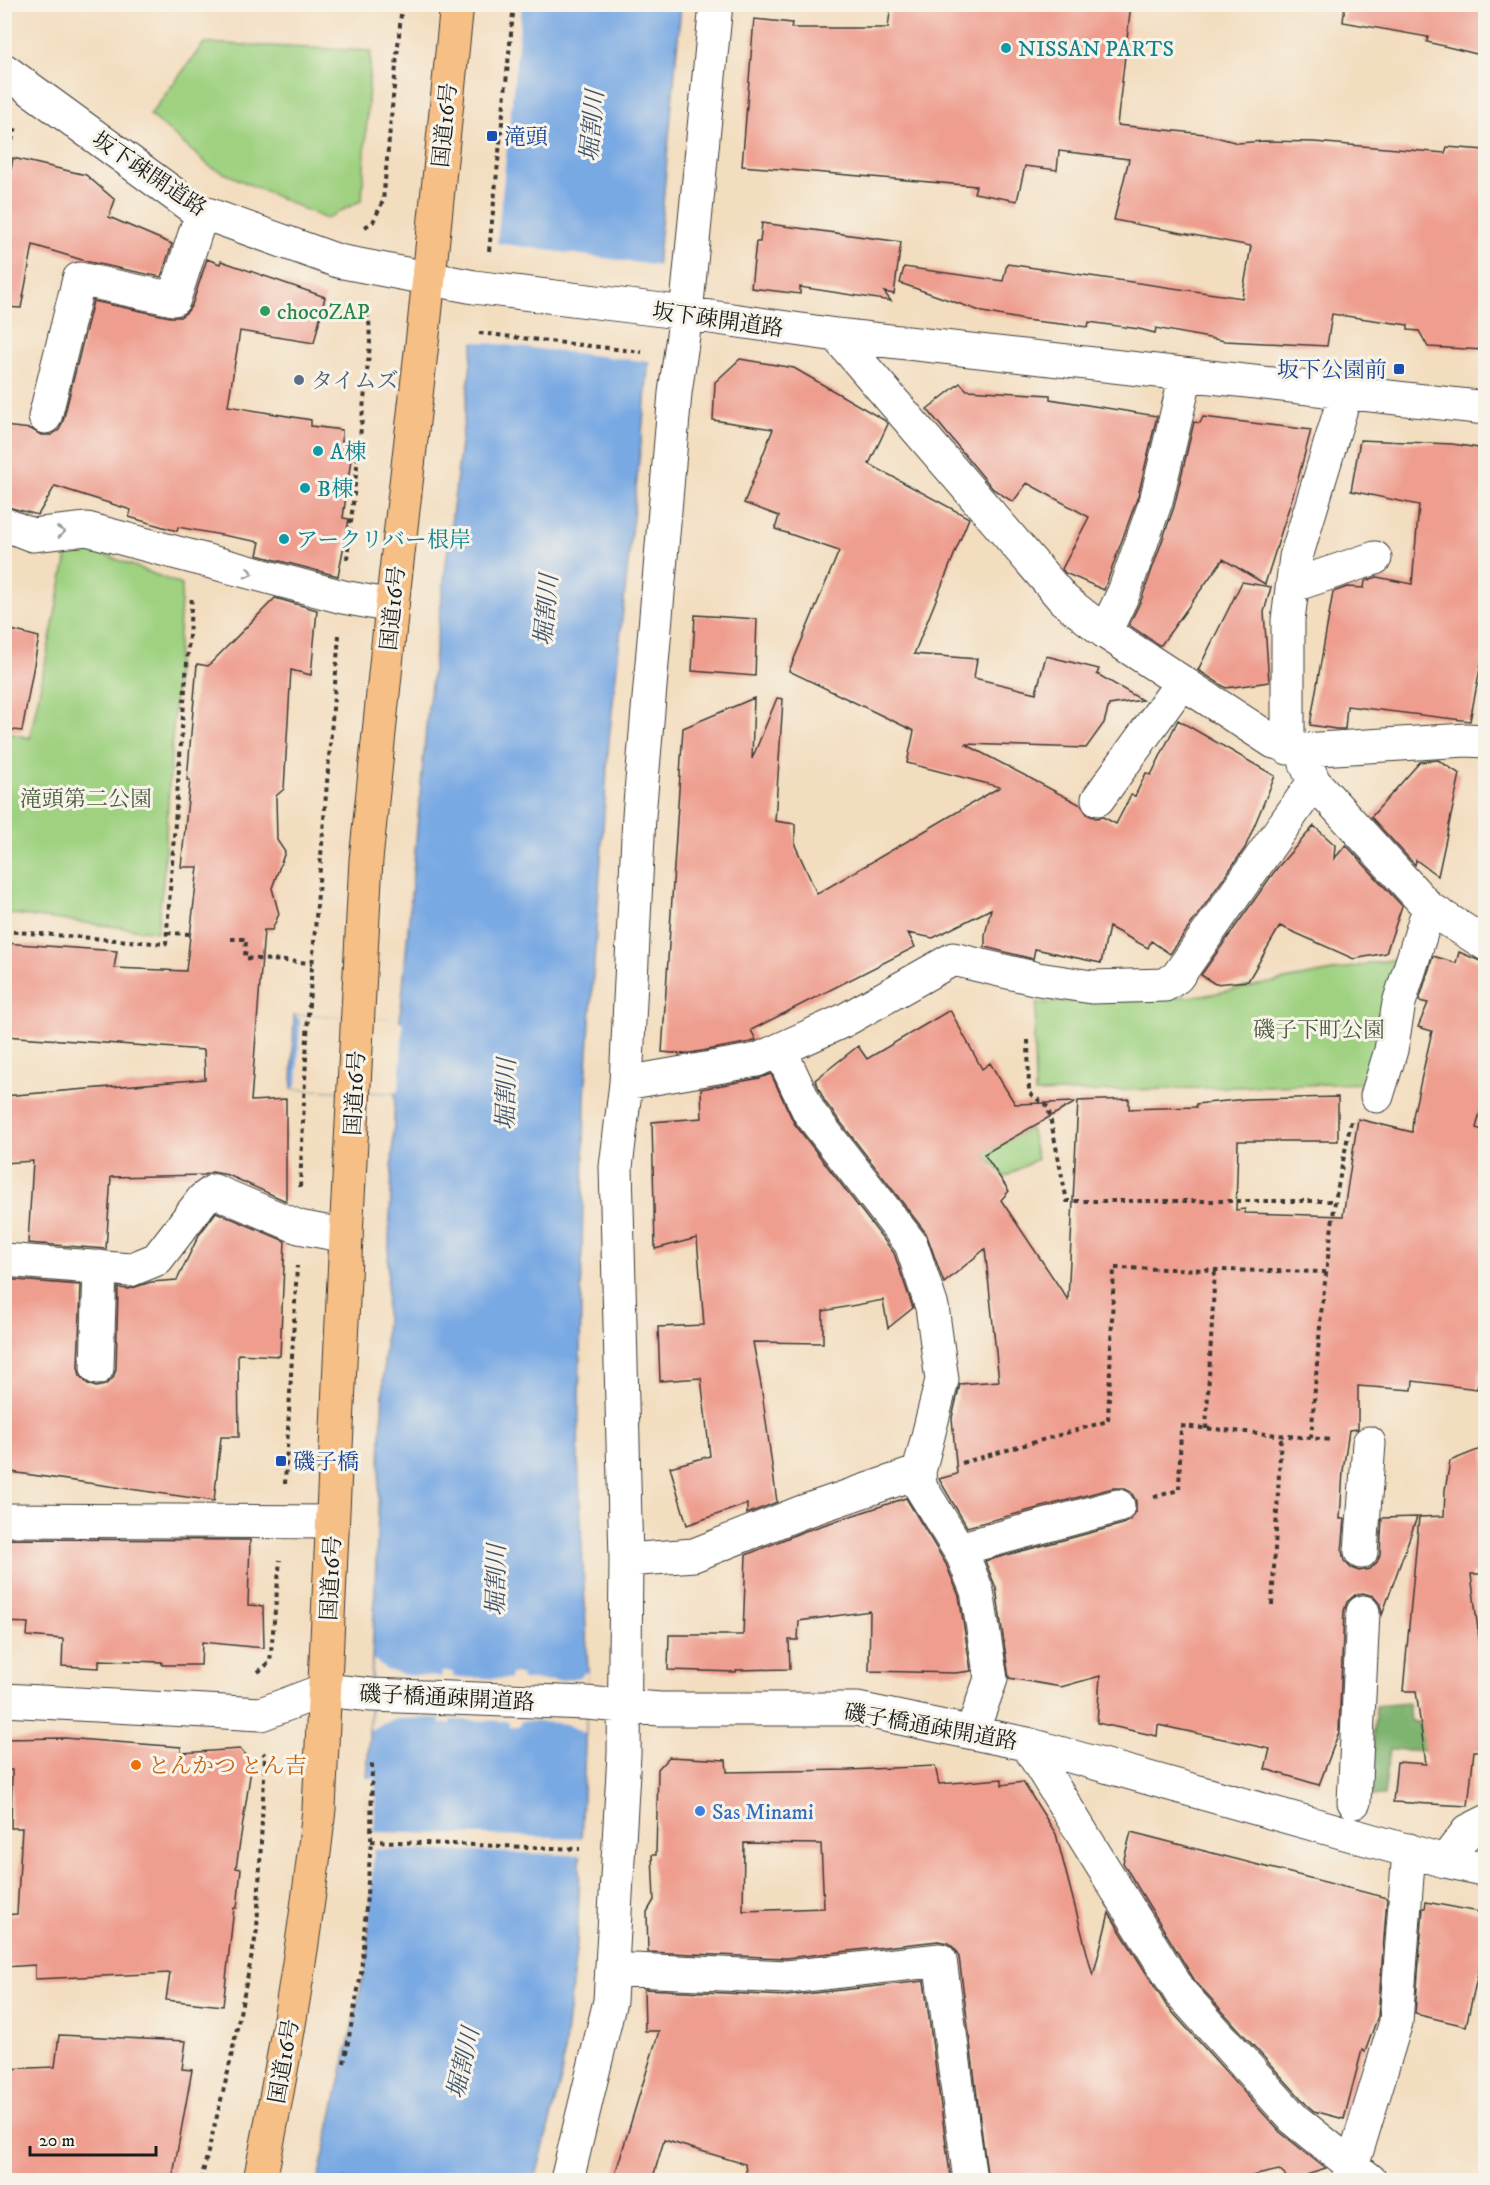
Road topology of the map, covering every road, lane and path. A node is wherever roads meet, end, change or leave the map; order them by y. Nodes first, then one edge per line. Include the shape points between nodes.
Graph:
1 (402, 4) edge
2 (457, 4) edge
3 (514, 4) edge
4 (717, 4) edge
5 (4, 70) edge
6 (19, 118) dead end
7 (4, 167) edge
8 (202, 212) junction
9 (373, 222) dead end
10 (489, 242) dead end
11 (429, 280) junction
12 (361, 304) dead end
13 (674, 312) junction
14 (479, 333) dead end
15 (836, 335) junction
16 (650, 353) dead end
17 (1186, 375) junction
18 (1346, 392) junction
19 (1485, 408) edge
20 (45, 417) dead end
21 (4, 524) edge
22 (195, 558) junction
23 (1375, 558) dead end
24 (346, 570) dead end
25 (1294, 585) junction
26 (392, 606) junction
27 (1105, 632) junction
28 (340, 633) dead end
29 (1182, 682) junction
30 (1485, 741) edge
31 (1295, 749) junction
32 (1314, 782) junction
33 (1098, 799) dead end
34 (1429, 908) junction
35 (4, 931) edge
36 (167, 933) junction
37 (190, 934) dead end
38 (231, 939) dead end
39 (1485, 944) edge
40 (312, 963) junction
41 (1028, 1040) dead end
42 (780, 1050) junction
43 (626, 1083) junction
44 (1365, 1104) joint
45 (1335, 1201) junction
46 (299, 1227) junction
47 (346, 1236) junction
48 (4, 1260) edge
49 (100, 1267) junction
50 (1215, 1269) junction
51 (1326, 1272) junction
52 (97, 1368) dead end
53 (1206, 1429) junction
54 (1281, 1436) junction
55 (1311, 1438) junction
56 (1368, 1443) joint
57 (919, 1473) junction
58 (1179, 1490) dead end
59 (1118, 1506) dead end
60 (4, 1520) edge
61 (283, 1521) junction
62 (332, 1522) junction
63 (959, 1549) junction
64 (1360, 1552) dead end
65 (626, 1560) junction
66 (1272, 1605) dead end
67 (1363, 1612) dead end
68 (270, 1662) dead end
69 (324, 1690) junction
70 (4, 1700) edge
71 (623, 1706) junction
72 (972, 1732) junction
73 (1027, 1744) junction
74 (265, 1755) dead end
75 (372, 1762) dead end
76 (1354, 1802) dead end
77 (1485, 1822) edge
78 (371, 1841) junction
79 (592, 1850) dead end
80 (1409, 1850) junction
81 (1445, 1861) junction
82 (1485, 1870) edge
83 (612, 1969) junction
84 (344, 2063) dead end
85 (1350, 2177) edge
86 (201, 2181) edge
87 (260, 2181) edge
88 (567, 2181) edge
89 (970, 2181) edge

1 - 9 path via 383,201
2 - 11 highway, 国道16号
3 - 10 path
4 - 13 street
5 - 8 street, 坂下疎開道路
6 - 7 path
8 - 11 street, 坂下疎開道路 via 338,261
8 - 20 street via 174,299 79,279
11 - 13 street, 坂下疎開道路
11 - 26 highway, 国道16号
12 - 24 path via 369,318 370,344
13 - 15 street, 坂下疎開道路
13 - 43 street via 675,393 639,816
14 - 16 path
15 - 17 street, 坂下疎開道路
15 - 27 street via 1064,600
17 - 18 street, 坂下疎開道路
17 - 27 street via 1156,501 1124,592
18 - 19 street, 坂下疎開道路
18 - 25 street via 1296,557
21 -> 22 street via 32,536 87,529
22 -> 26 street
22 - 36 path
23 - 25 street
25 - 31 street via 1288,620
26 - 47 highway, 国道16号 via 366,860
27 - 29 street
28 - 40 path
29 - 31 street via 1274,742
29 - 33 street
30 - 31 street
31 - 32 street
32 - 34 street
32 - 42 street via 1178,977 1165,985 1092,987 953,960 845,1020
34 - 39 street
34 - 44 street via 1399,1003 1391,1050
35 - 36 path via 166,944
36 - 37 path
38 - 40 path via 246,939 244,958
40 - 46 path
41 - 45 path via 1029,1093 1048,1107 1067,1201
42 - 43 street via 757,1060
42 - 57 street via 808,1112 911,1244 932,1307 942,1380
43 - 65 street via 616,1167
44 - 45 path via 1347,1133
45 - 51 path
46 - 47 street
46 - 49 street via 214,1191 203,1199 157,1259 130,1270
46 - 61 path
47 - 62 highway, 国道16号
48 - 49 street
49 - 52 street
50 - 51 path
50 - 53 path
50 - 57 path via 1114,1268 1108,1421
51 - 55 path
53 - 54 path
53 - 58 path via 1181,1426
54 - 55 path
54 - 66 path
55 - 56 path
56 - 64 street
57 - 63 street via 920,1486
57 - 65 street via 802,1512 694,1555
59 - 63 street
60 - 61 street
61 - 62 street
61 - 68 path
62 - 69 highway, 国道16号
63 - 72 street via 977,1591 991,1679
65 - 71 street
67 - 76 street
69 - 70 street via 261,1714
69 - 71 street, 磯子橋通疎開道路
69 - 87 highway, 国道16号 via 320,1809 313,1874 287,2046
71 - 72 street, 磯子橋通疎開道路 via 857,1709
71 - 83 street via 624,1754
72 - 73 street, 磯子橋通疎開道路
73 - 80 street, 磯子橋通疎開道路
73 - 85 street via 1180,1992
74 - 86 path via 257,1930
75 - 78 path
77 - 81 street via 1468,1831
78 - 79 path
78 - 84 path via 361,1974
80 - 81 street, 磯子橋通疎開道路
80 - 85 street via 1396,2022
81 - 82 street, 磯子橋通疎開道路
83 - 88 street via 610,2001
83 - 89 street via 787,1977 940,1960

